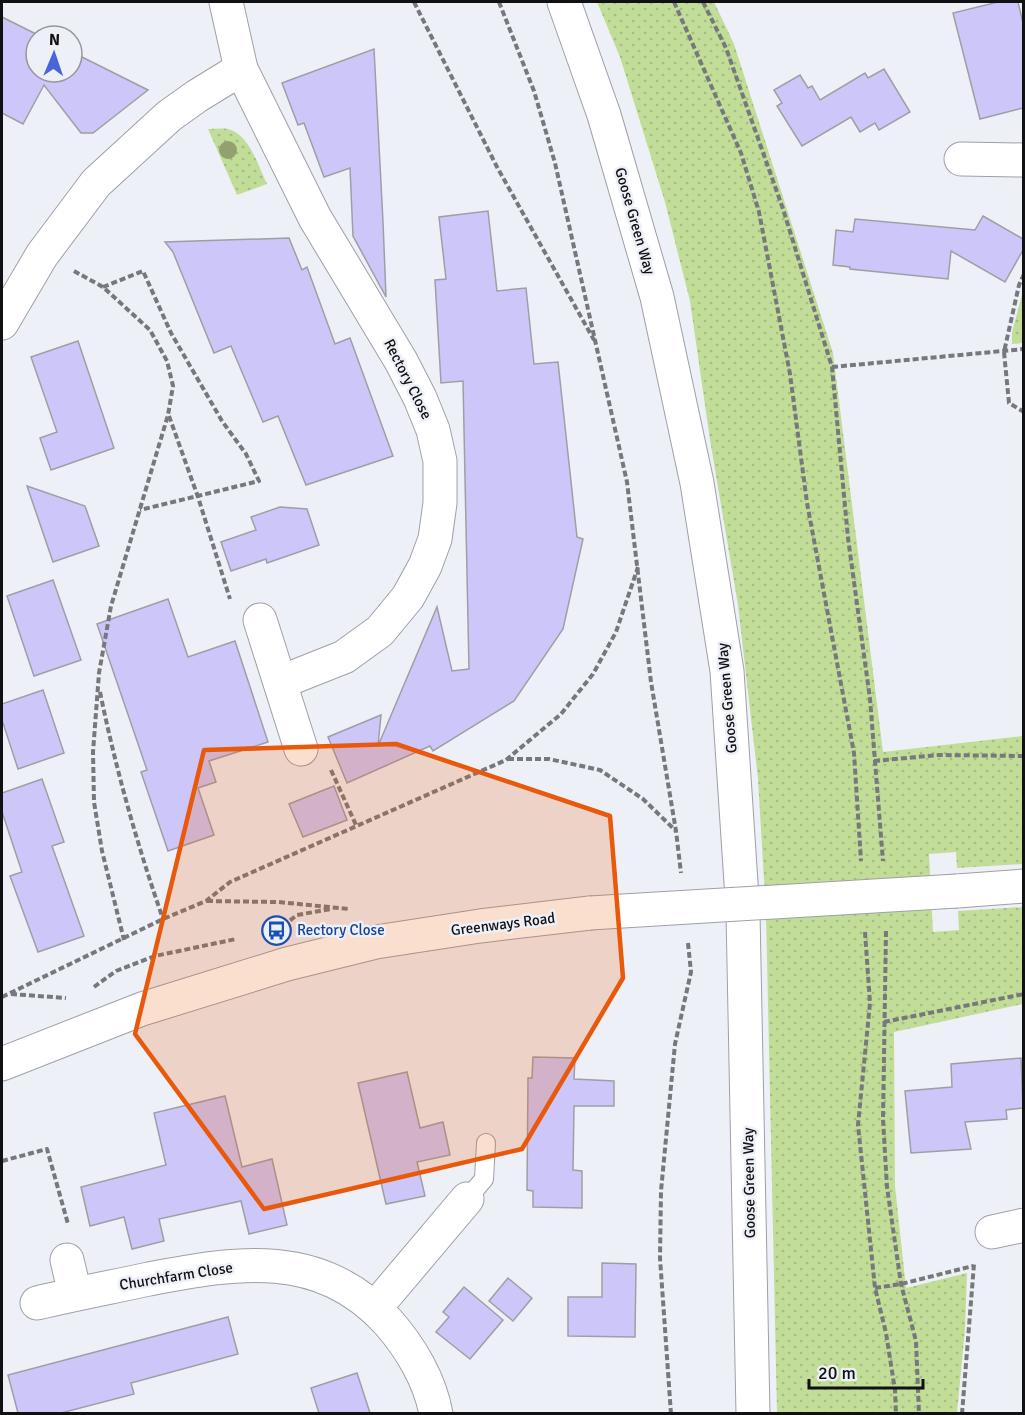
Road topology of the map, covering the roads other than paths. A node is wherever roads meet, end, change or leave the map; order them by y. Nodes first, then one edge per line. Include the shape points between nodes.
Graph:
1 (226, 2) edge
2 (564, 2) edge
3 (241, 69) junction
4 (962, 159) dead end
5 (1023, 160) edge
6 (2, 323) edge
7 (260, 620) road end
8 (280, 682) junction
9 (301, 749) road end
10 (1023, 886) edge
11 (2, 1064) edge
12 (486, 1143) dead end
13 (467, 1199) joint
14 (1023, 1225) edge
15 (992, 1232) road end
16 (67, 1260) road end
17 (75, 1294) junction
18 (37, 1303) dead end
19 (375, 1308) junction
20 (436, 1413) edge
21 (753, 1413) edge

1 - 3 street, Rectory Close
2 - 21 street, Goose Green Way via 604,115 657,297 697,483 727,671 743,913
3 - 6 street via 178,109 96,183 42,255
3 - 8 street, Rectory Close via 315,218 420,398 440,461 435,539 426,566 408,597 380,631 344,657
4 - 5 street
7 - 8 street
8 - 9 street
10 - 11 street, Greenways Road, bridge via 590,913 376,942 142,1009
12 - 13 lane via 484,1179
13 - 19 street
14 - 15 street
16 - 17 street
17 - 18 street, Churchfarm Close
17 - 19 street, Churchfarm Close via 207,1268 286,1266 346,1288
19 - 20 street, Churchfarm Close via 418,1364

